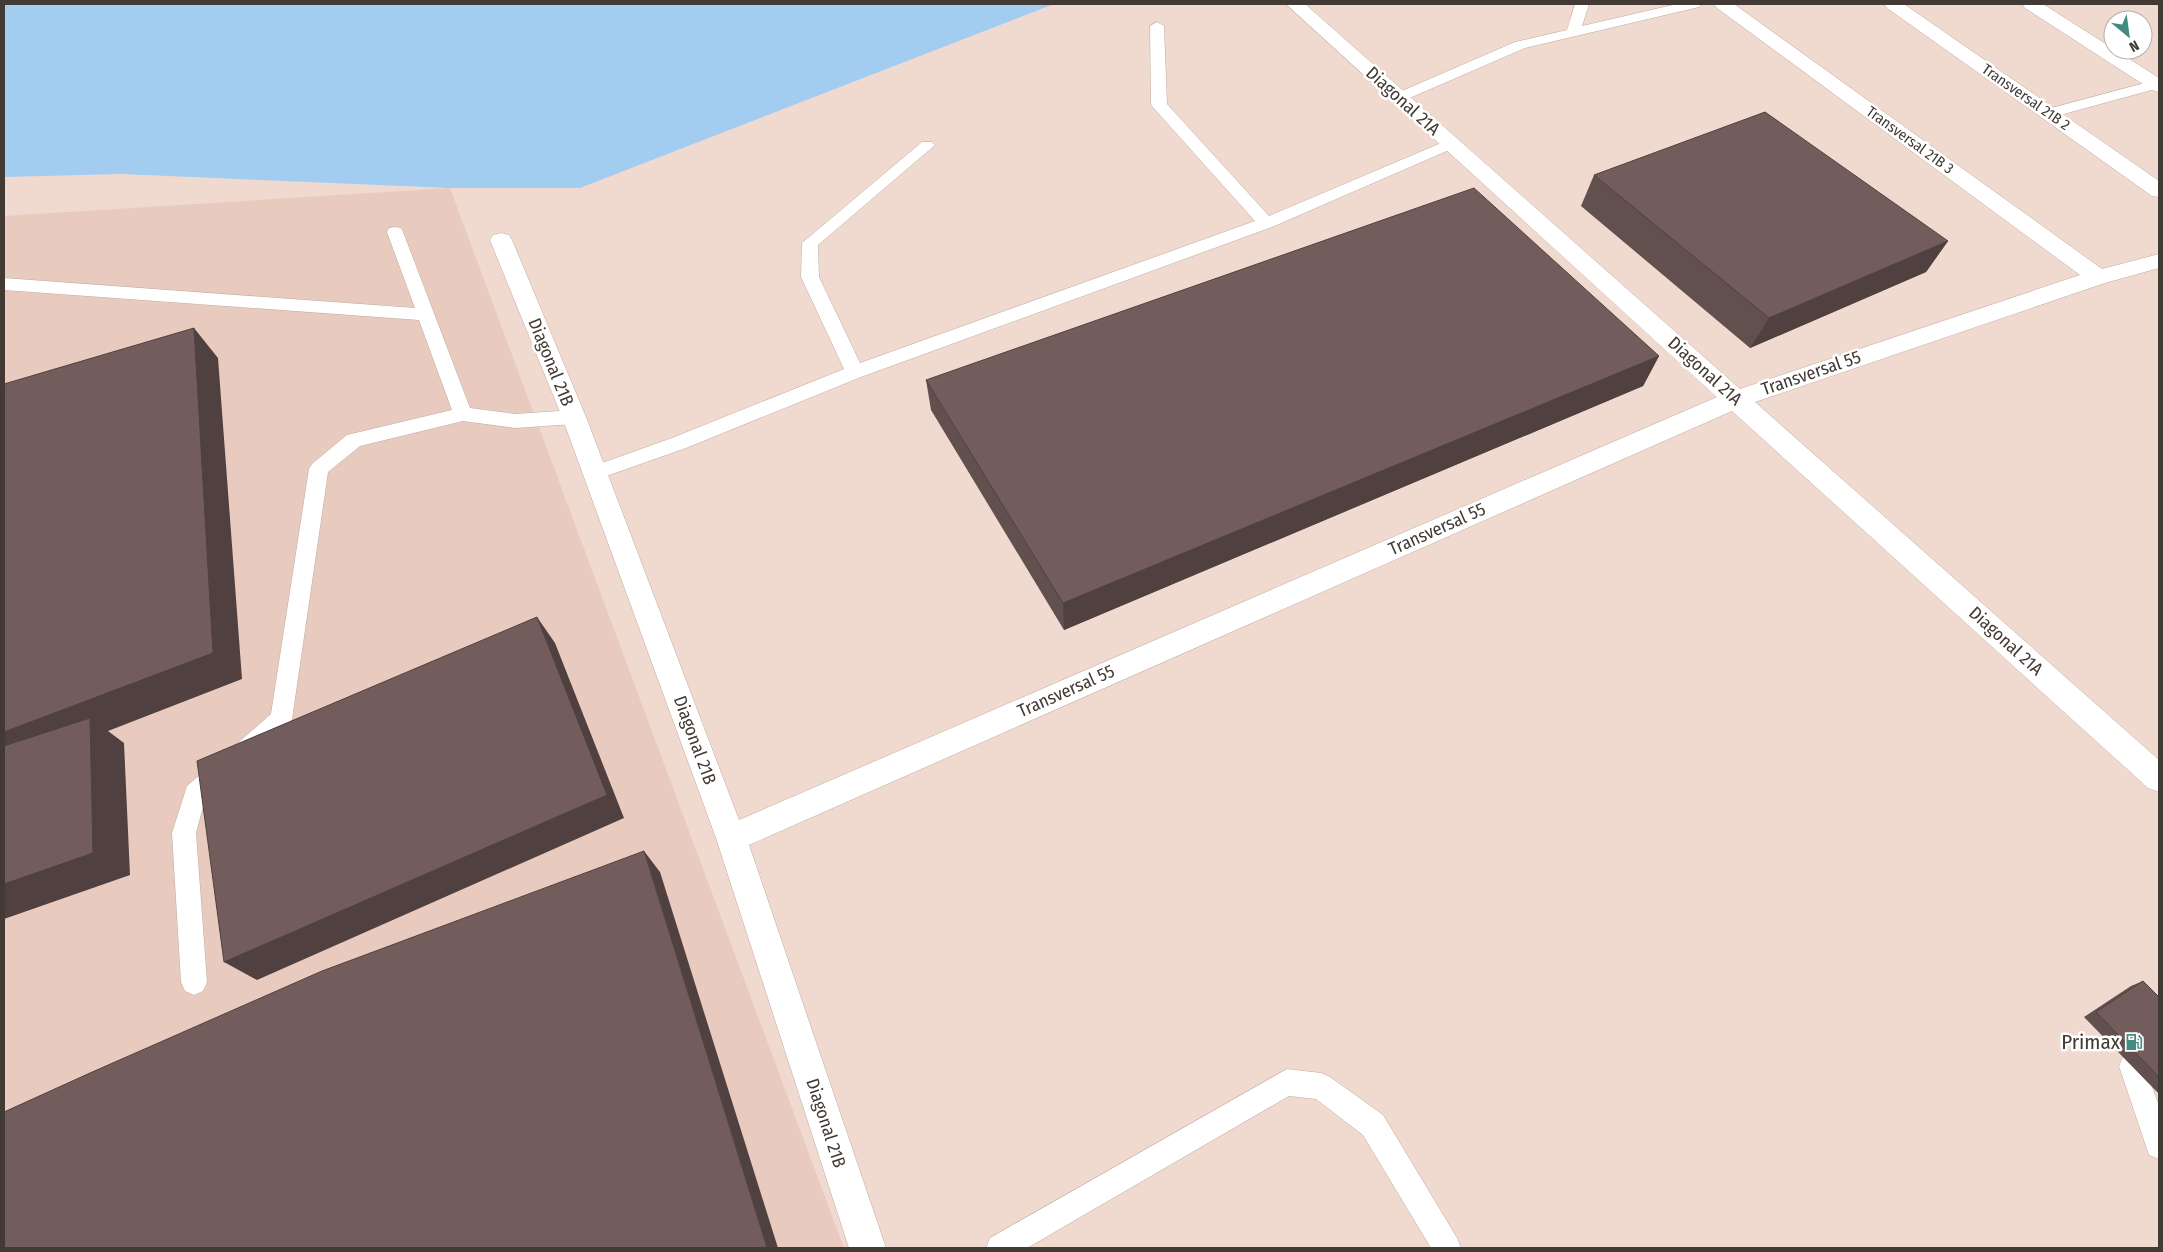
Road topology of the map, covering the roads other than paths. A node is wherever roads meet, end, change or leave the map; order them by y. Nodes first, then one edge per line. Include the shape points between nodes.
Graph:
1 (1295, 4) edge
2 (1582, 4) edge
3 (1694, 4) edge
4 (1723, 4) edge
5 (1893, 4) edge
6 (2031, 4) edge
7 (1157, 26) dead end
8 (1573, 32) junction
9 (2158, 85) edge
10 (1400, 98) junction
11 (2049, 113) junction
12 (1451, 144) junction
13 (927, 145) dead end
14 (2159, 191) edge
15 (1266, 223) junction
16 (395, 232) dead end
17 (501, 240) dead end
18 (2153, 269) edge
19 (2098, 277) junction
20 (4, 284) edge
21 (427, 316) junction
22 (855, 372) junction
23 (1736, 398) junction
24 (463, 414) junction
25 (574, 417) junction
26 (595, 473) junction
27 (2159, 779) edge
28 (731, 838) junction
29 (194, 982) dead end
30 (2132, 1066) dead end
31 (2159, 1144) edge
32 (868, 1248) edge
33 (1000, 1248) edge
34 (1447, 1248) edge

1 - 10 street, Diagonal 21A
2 - 8 lane
3 - 8 lane
4 - 19 street, Transversal 21B 3
5 - 11 street, Transversal 21B 2
6 - 9 street
7 - 15 lane via 1159,105
8 - 10 lane via 1520,45
9 - 11 lane
10 - 12 street, Diagonal 21A
11 - 14 street, Transversal 21B 2
12 - 15 lane
12 - 23 street, Diagonal 21A
13 - 22 lane via 810,243 810,278
15 - 22 lane
16 - 21 lane
17 - 25 street, Diagonal 21B
18 - 19 street, Transversal 55
19 - 23 street, Transversal 55
20 - 21 lane
21 - 24 lane
22 - 26 lane via 680,443
23 - 27 street, Diagonal 21A
23 - 28 street, Transversal 55
24 - 25 lane via 515,421
24 - 29 lane via 354,440 319,469 282,719 194,793 184,832
25 - 26 street, Diagonal 21B
26 - 28 street, Diagonal 21B
28 - 32 street, Diagonal 21B
30 - 31 lane
33 - 34 lane via 1287,1082 1321,1086 1373,1125

